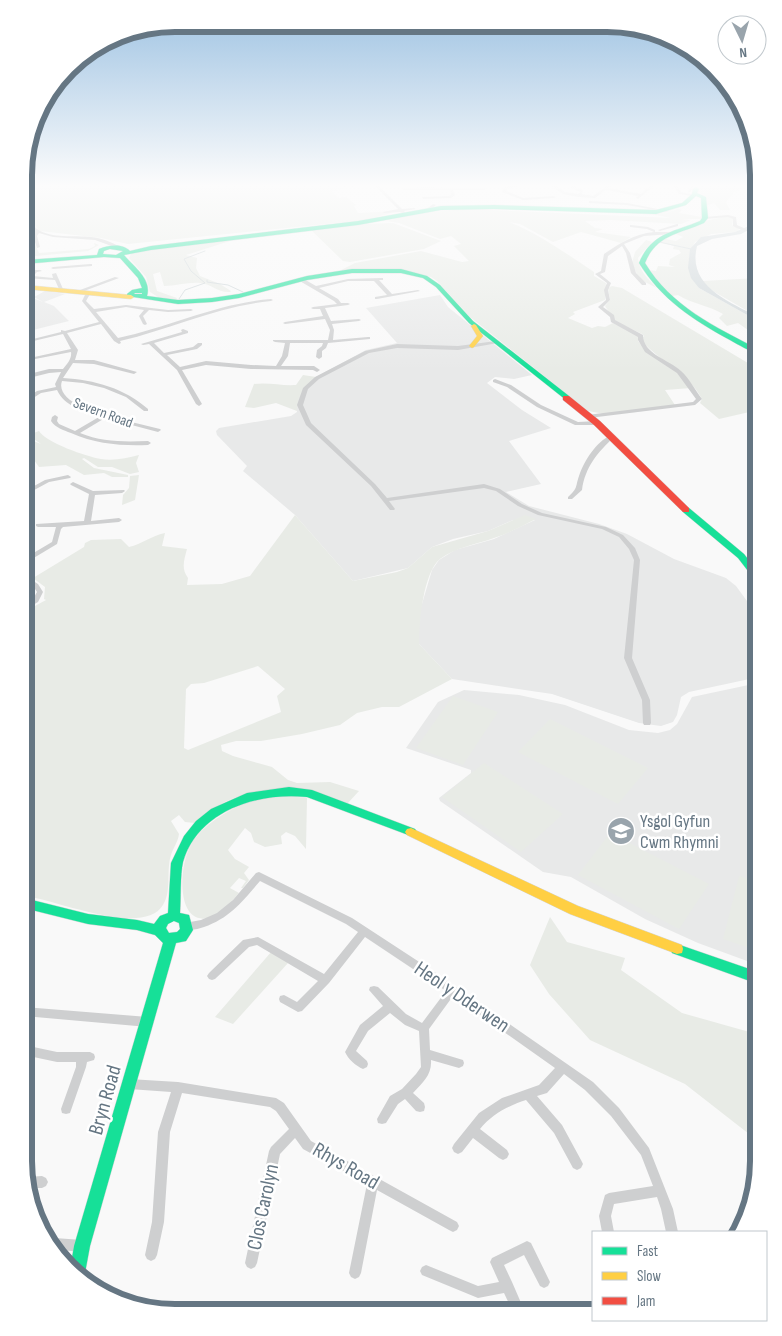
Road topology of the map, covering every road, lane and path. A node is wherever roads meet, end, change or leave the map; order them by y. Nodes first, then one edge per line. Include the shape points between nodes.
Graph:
1 (94, 246) edge
2 (164, 246) edge
3 (619, 246) edge
4 (624, 246) edge
5 (649, 246) edge
6 (112, 251) junction
7 (33, 260) edge
8 (90, 265) dead end
9 (40, 271) dead end
10 (33, 274) edge
11 (118, 278) dead end
12 (300, 279) junction
13 (375, 279) junction
14 (382, 279) dead end
15 (33, 281) edge
16 (68, 281) dead end
17 (644, 284) dead end
18 (57, 285) junction
19 (411, 285) dead end
20 (314, 288) junction
21 (137, 293) junction
22 (73, 295) junction
23 (390, 295) junction
24 (86, 298) junction
25 (377, 298) dead end
26 (271, 300) dead end
27 (348, 304) dead end
28 (340, 305) junction
29 (322, 307) junction
30 (148, 308) junction
31 (313, 308) dead end
32 (191, 310) dead end
33 (94, 311) junction
34 (326, 317) junction
35 (359, 320) dead end
36 (472, 322) junction
37 (101, 323) junction
38 (285, 323) dead end
39 (329, 323) junction
40 (145, 324) dead end
41 (183, 330) dead end
42 (63, 331) junction
43 (368, 338) dead end
44 (33, 340) edge
45 (275, 341) dead end
46 (288, 341) junction
47 (150, 342) junction
48 (328, 342) junction
49 (496, 342) junction
50 (143, 344) dead end
51 (472, 346) junction
52 (750, 347) edge
53 (198, 348) dead end
54 (75, 350) junction
55 (165, 354) junction
56 (319, 357) dead end
57 (33, 358) edge
58 (73, 361) junction
59 (278, 367) junction
60 (179, 369) junction
61 (66, 370) junction
62 (317, 370) dead end
63 (134, 372) dead end
64 (33, 376) edge
65 (60, 380) junction
66 (495, 381) dead end
67 (59, 388) junction
68 (33, 396) edge
69 (199, 404) dead end
70 (146, 410) dead end
71 (106, 415) junction
72 (593, 420) junction
73 (53, 422) dead end
74 (158, 430) dead end
75 (75, 433) junction
76 (610, 437) junction
77 (148, 442) dead end
78 (33, 489) edge
79 (122, 491) dead end
80 (92, 493) junction
81 (570, 498) dead end
82 (386, 500) junction
83 (392, 508) dead end
84 (119, 520) dead end
85 (87, 522) junction
86 (38, 525) dead end
87 (61, 525) junction
88 (33, 556) edge
89 (750, 567) edge
90 (33, 583) edge
91 (33, 601) edge
92 (647, 724) dead end
93 (33, 905) edge
94 (174, 916) junction
95 (164, 920) junction
96 (137, 925) junction
97 (188, 926) junction
98 (159, 931) junction
99 (364, 931) junction
100 (171, 939) junction
101 (749, 975) edge
102 (212, 976) dead end
103 (325, 980) junction
104 (374, 990) dead end
105 (452, 990) junction
106 (284, 999) dead end
107 (388, 1008) junction
108 (33, 1012) edge
109 (148, 1022) junction
110 (424, 1028) junction
111 (33, 1052) edge
112 (425, 1053) junction
113 (460, 1063) dead end
114 (363, 1064) dead end
115 (563, 1068) junction
116 (129, 1084) junction
117 (178, 1086) junction
118 (406, 1093) junction
119 (528, 1094) junction
120 (420, 1107) dead end
121 (66, 1109) dead end
122 (382, 1119) dead end
123 (296, 1130) junction
124 (472, 1130) junction
125 (458, 1148) dead end
126 (503, 1154) dead end
127 (577, 1164) dead end
128 (373, 1181) junction
129 (34, 1182) edge
130 (42, 1182) dead end
131 (660, 1191) junction
132 (453, 1226) dead end
133 (608, 1231) edge
134 (672, 1231) edge
135 (60, 1244) edge
136 (82, 1246) junction
137 (152, 1255) dead end
138 (251, 1263) dead end
139 (79, 1264) edge
140 (426, 1271) dead end
141 (355, 1272) dead end
142 (544, 1282) dead end
143 (508, 1286) junction
144 (516, 1304) edge

1 - 6 street
2 - 6 main road
3 - 72 street via 606,255 603,272 597,274 609,283 606,290 608,300 600,306 612,316 613,321 641,336 644,347 679,372 699,399 695,403
4 - 17 street via 628,250 632,274
5 - 52 main road via 640,260 644,272 666,295 690,313
6 - 7 main road
6 - 21 main road via 134,275
8 - 18 street via 53,266
9 - 10 street
11 - 22 street
12 - 20 street
12 - 21 main road via 217,300 178,302
12 - 36 main road via 364,270 418,274 433,282
13 - 14 street
13 - 20 street via 348,280
13 - 23 street
15 - 18 main road
16 - 18 street
18 - 22 main road
19 - 23 street via 419,292
20 - 28 street
21 - 24 main road
22 - 24 main road
23 - 25 street
24 - 33 street
26 - 37 street via 250,300 117,341
27 - 28 street
28 - 29 street
29 - 31 street
29 - 34 street
30 - 32 street via 180,312
30 - 33 street via 122,306
30 - 40 street via 141,316
33 - 37 street
34 - 38 street
34 - 39 street
35 - 39 street
36 - 49 main road
36 - 51 main road via 480,336
37 - 42 street
39 - 48 street via 332,330
41 - 47 street via 186,332
42 - 44 street
42 - 54 street
43 - 48 street
45 - 46 street
46 - 48 street
46 - 59 street via 285,356
47 - 50 street
47 - 55 street
48 - 56 street via 320,350
49 - 51 street
49 - 72 main road
51 - 82 street via 378,348 317,378 303,394 300,410 308,424
53 - 55 street
54 - 57 street
54 - 58 street, Severn Road
55 - 60 street
58 - 61 street, Severn Road
58 - 63 street via 94,362
59 - 60 street via 206,363
59 - 62 street
60 - 69 street
61 - 64 street
61 - 65 street, Severn Road
65 - 67 street, Severn Road
65 - 70 street via 79,381 128,395
66 - 72 street via 577,424
67 - 68 street
67 - 71 street, Severn Road via 62,396 72,404
71 - 74 street, Severn Road
71 - 75 street
72 - 76 main road
73 - 75 street
75 - 77 street via 103,443
76 - 81 street via 602,442 579,480 579,490
76 - 89 main road
78 - 80 street via 47,481 71,480
79 - 80 street
80 - 85 street
82 - 83 street
82 - 92 street via 484,486 498,490 527,509 596,525 627,542 637,560 628,658 646,700
84 - 85 street
85 - 87 street
86 - 87 street
87 - 88 street via 55,543
90 - 91 street via 40,592
93 - 96 main road via 88,920
94 - 95 main road
94 - 97 main road via 185,919
94 - 101 main road via 177,861 194,831 211,815 241,799 279,791 301,792 336,802 417,834 575,910
95 - 96 main road
95 - 98 main road
96 - 98 main road
97 - 99 street, Heol y Dderwen via 213,921 226,913 259,876
97 - 100 main road via 181,936
98 - 100 main road
99 - 103 street
99 - 105 street, Heol y Dderwen
100 - 109 main road, Bryn Road
102 - 103 street via 246,943 258,941
103 - 106 street via 298,1008
104 - 107 street
105 - 110 street
105 - 115 street, Heol y Dderwen
107 - 110 street via 410,1025
107 - 114 street via 364,1028 350,1052
108 - 109 street
109 - 116 main road, Bryn Road
110 - 112 street
111 - 121 street via 57,1057 86,1057
112 - 113 street
112 - 118 street via 426,1068
115 - 119 street via 543,1089
115 - 131 street, Heol y Dderwen via 615,1112 645,1152
116 - 117 street, Rhys Road
116 - 136 main road, Bryn Road
117 - 123 street, Rhys Road via 272,1102 280,1107
117 - 137 street via 164,1132 158,1222
118 - 120 street
118 - 122 street via 394,1100
119 - 124 street via 506,1102 483,1117
119 - 127 street via 558,1129
123 - 128 street, Rhys Road via 307,1145
123 - 138 street, Clos Carolyn via 275,1152
124 - 125 street
124 - 126 street
128 - 132 street, Rhys Road
128 - 141 street
129 - 130 street
131 - 133 street via 608,1198 605,1216
131 - 134 street, Heol y Dderwen via 668,1209
135 - 136 street
136 - 139 main road, Bryn Road
140 - 143 street via 478,1292
142 - 143 street via 527,1247 496,1262
143 - 144 street

